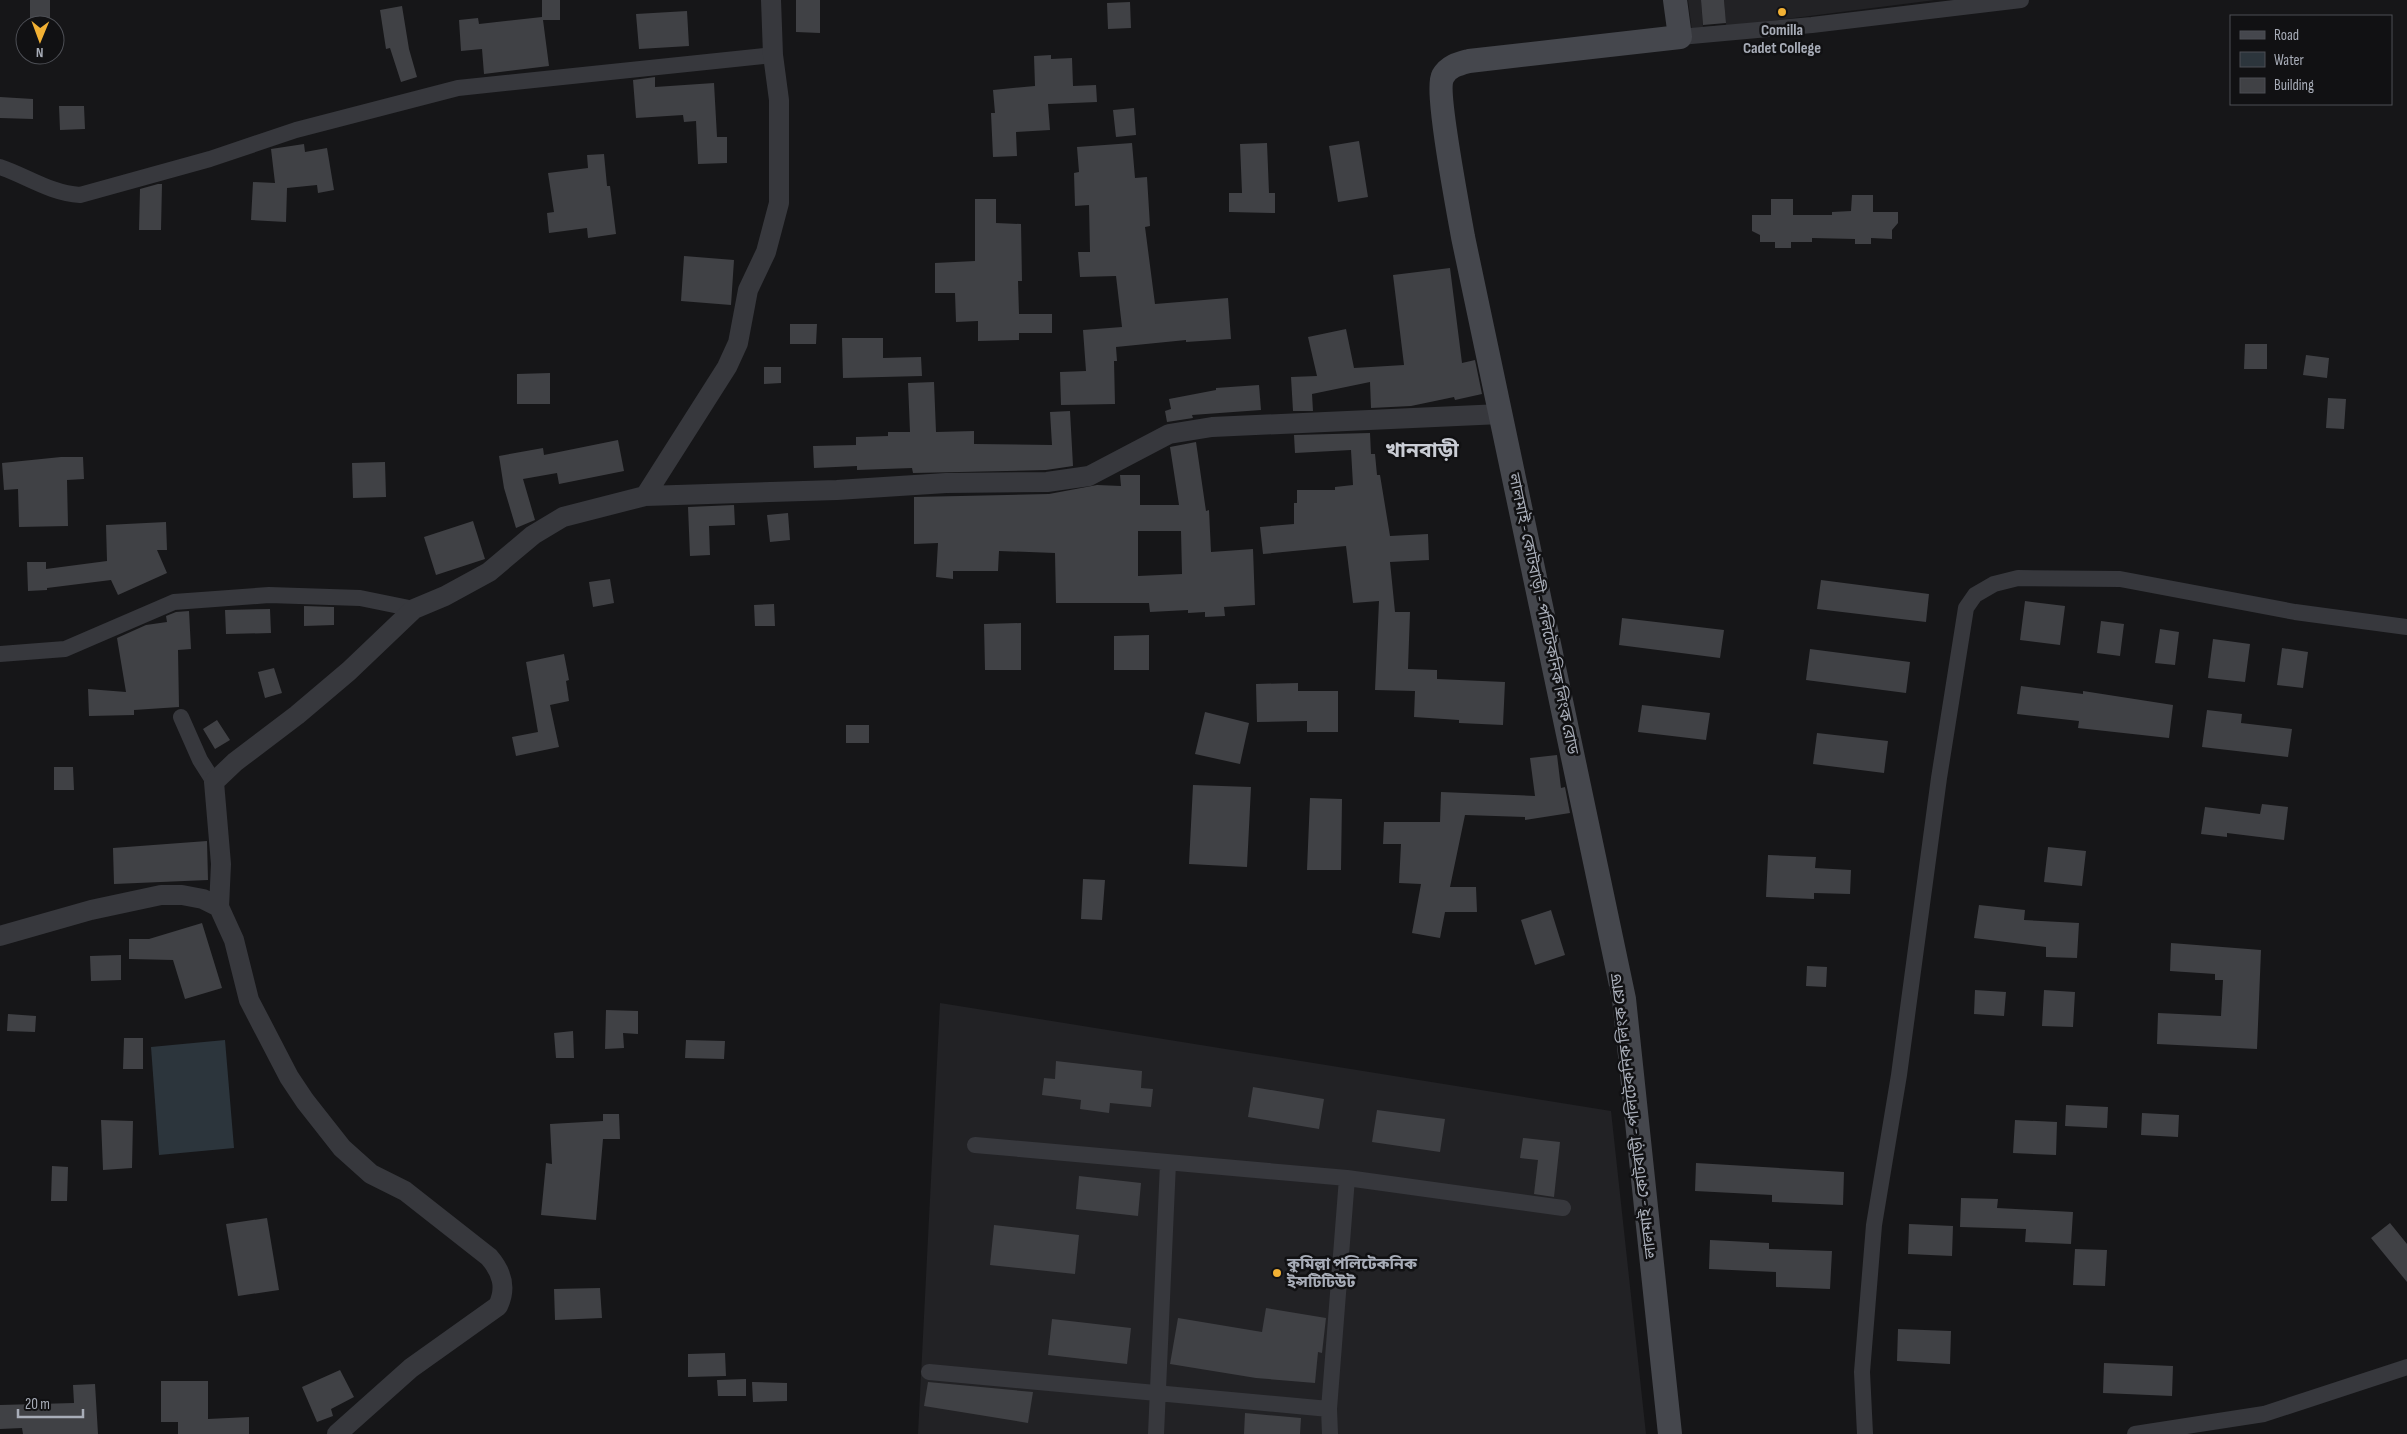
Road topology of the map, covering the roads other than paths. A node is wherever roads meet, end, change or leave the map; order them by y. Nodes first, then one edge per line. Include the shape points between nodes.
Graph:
1 (770, 0) edge
2 (1675, 0) edge
3 (2021, 0) edge
4 (1680, 37) junction
5 (773, 55) junction
6 (0, 166) edge
7 (1501, 414) junction
8 (644, 496) junction
9 (414, 609) junction
10 (2407, 627) edge
11 (0, 654) edge
12 (181, 717) dead end
13 (214, 782) junction
14 (219, 907) junction
15 (0, 936) edge
16 (975, 1145) dead end
17 (1168, 1163) junction
18 (1348, 1178) junction
19 (1563, 1208) dead end
20 (2407, 1367) edge
21 (929, 1372) dead end
22 (1329, 1409) junction
23 (337, 1434) edge
24 (1156, 1434) edge
25 (1330, 1434) edge
26 (1670, 1434) edge
27 (1866, 1434) edge
28 (2135, 1434) edge

1 - 5 street
2 - 4 main road
3 - 4 street
4 - 7 main road, লালমাই - কোটবাড়ী - পলিটেকনিক লিংক রোড via 1469,61 1452,66 1442,77 1448,149 1463,237
5 - 6 street via 458,88 306,127 210,159 80,195 52,190
5 - 8 street via 779,100 779,203 766,252 748,290 738,343 727,367
7 - 8 street via 1212,427 1169,434 1089,476 1048,482 946,483
7 - 26 main road, লালমাই - কোটবাড়ী - পলিটেকনিক লিংক রোড via 1624,999
8 - 9 street via 563,517 533,535 489,572
9 - 11 street via 360,598 269,595 174,602 65,649
9 - 13 street via 349,671 234,762
10 - 27 street via 2295,612 2120,579 2018,578 1994,584 1975,594 1966,608 1939,778 1900,1075 1874,1225 1862,1372
12 - 13 street via 200,760
13 - 14 street via 221,864
14 - 15 street via 203,899 161,895 91,910
14 - 23 street via 234,940 249,1000 305,1101 342,1148 371,1174 404,1191 489,1257 498,1267 502,1282 504,1294 498,1306 411,1368
16 - 17 street
17 - 18 street
17 - 24 street
18 - 19 street
18 - 22 street
20 - 28 street via 2264,1414
21 - 22 street
22 - 25 street

